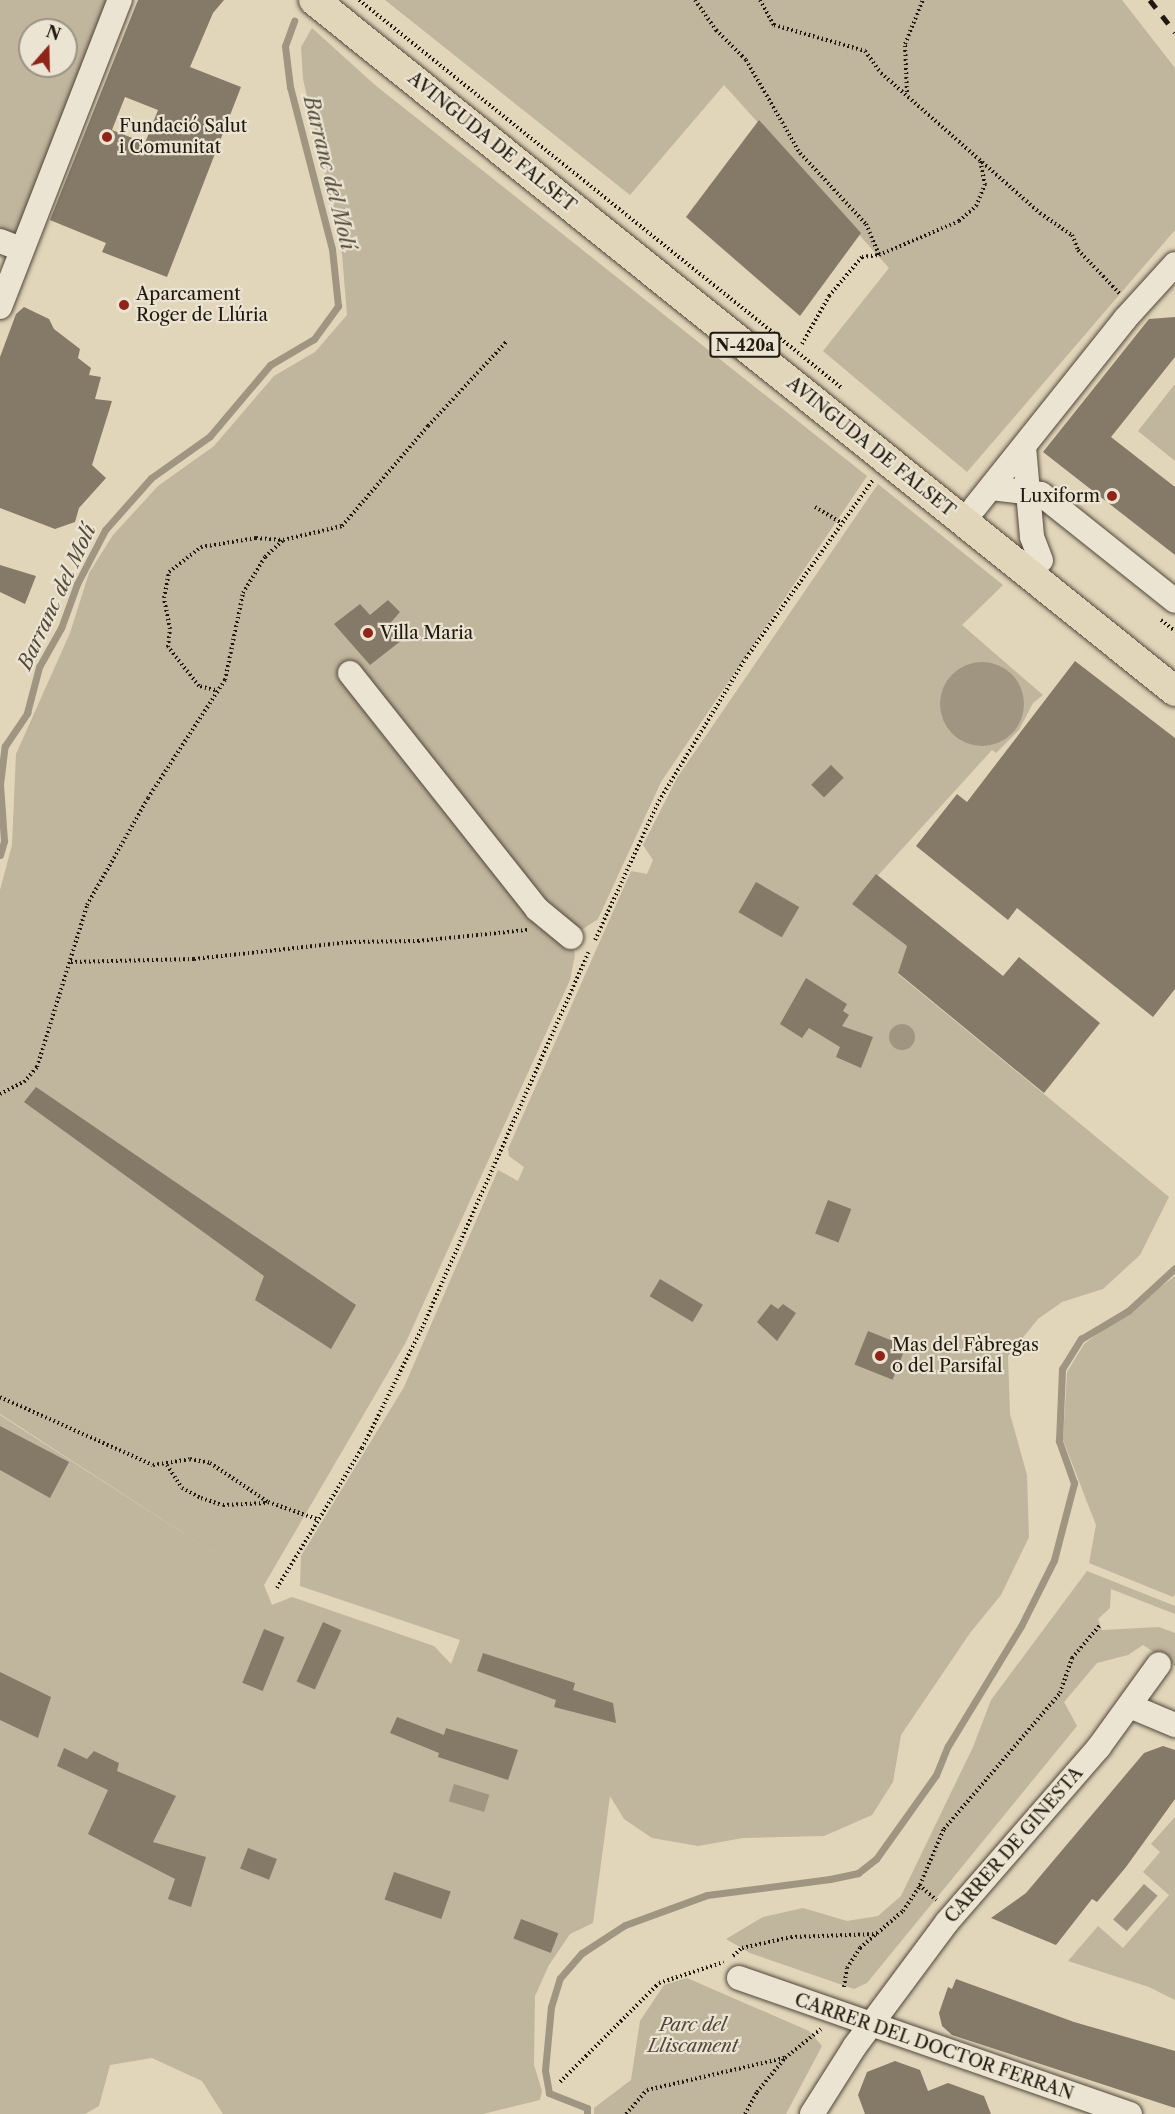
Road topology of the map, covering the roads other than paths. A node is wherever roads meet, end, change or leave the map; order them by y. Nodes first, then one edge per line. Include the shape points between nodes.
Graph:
1 (119, 0) edge
2 (314, 0) edge
3 (344, 0) edge
4 (11, 245) edge
5 (1172, 274) edge
6 (0, 307) edge
7 (1024, 447) junction
8 (1029, 492) junction
9 (983, 497) junction
10 (1041, 560) junction
11 (1175, 601) edge
12 (1175, 666) edge
13 (350, 673) dead end
14 (1175, 691) edge
15 (565, 932) road end
16 (1159, 1664) dead end
17 (1130, 1706) junction
18 (1175, 1725) edge
19 (739, 1978) dead end
20 (869, 2026) junction
21 (812, 2114) edge
22 (1130, 2114) edge

1 - 4 street
2 - 14 main road, AVINGUDA DE FALSET / N-420a
3 - 9 main road, AVINGUDA DE FALSET / N-420a
4 - 6 street
5 - 7 street via 1135,308
7 - 8 street
7 - 9 street
8 - 9 street
8 - 10 street via 1032,537
8 - 11 street via 1041,494
9 - 10 main road, AVINGUDA DE FALSET / N-420a
10 - 12 main road, AVINGUDA DE FALSET / N-420a
13 - 15 street via 488,850 537,909
16 - 17 street, CARRER DE GINESTA
17 - 18 street
17 - 20 street, CARRER DE GINESTA via 947,1922
19 - 20 street, CARRER DEL DOCTOR FERRAN
20 - 21 street, CARRER DE GINESTA
20 - 22 street, CARRER DEL DOCTOR FERRAN

